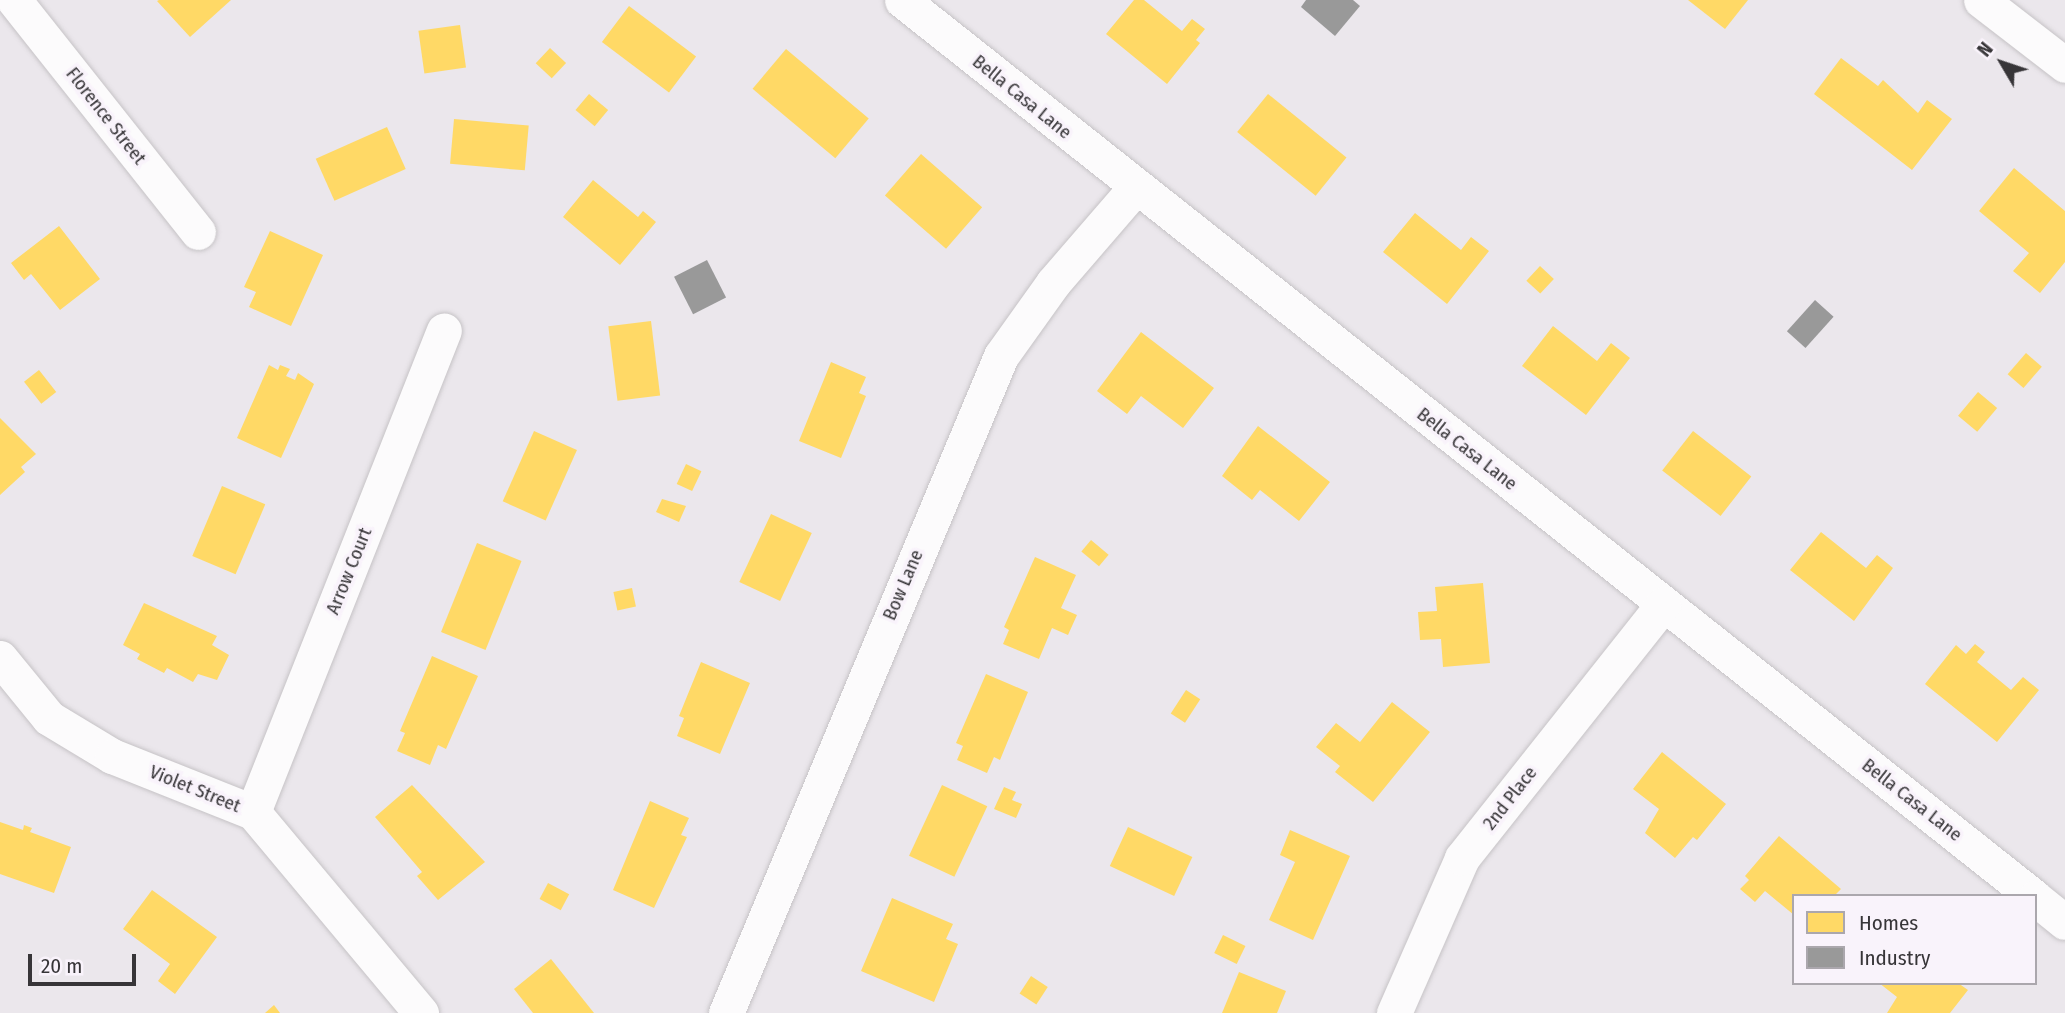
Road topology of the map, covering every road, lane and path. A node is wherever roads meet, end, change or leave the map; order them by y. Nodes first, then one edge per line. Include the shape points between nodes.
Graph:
1 (14, 0) edge
2 (902, 0) edge
3 (1981, 0) edge
4 (2065, 65) edge
5 (1135, 188) junction
6 (198, 232) dead end
7 (444, 330) dead end
8 (1663, 604) junction
9 (0, 657) edge
10 (253, 812) junction
11 (2030, 894) edge
12 (2037, 899) edge
13 (2065, 922) edge
14 (421, 1013) edge
15 (726, 1013) edge
16 (1394, 1013) edge

1 - 6 street, Florence Street
2 - 5 street, Bella Casa Lane
3 - 4 street
5 - 8 street, Bella Casa Lane
5 - 15 street, Bow Lane via 1053,283 1001,356
7 - 10 street, Arrow Court
8 - 11 street, Bella Casa Lane
8 - 16 street, 2nd Place via 1462,858
9 - 10 street, Violet Street via 49,718 112,756
10 - 14 street, Violet Street
12 - 13 street, Bella Casa Lane

